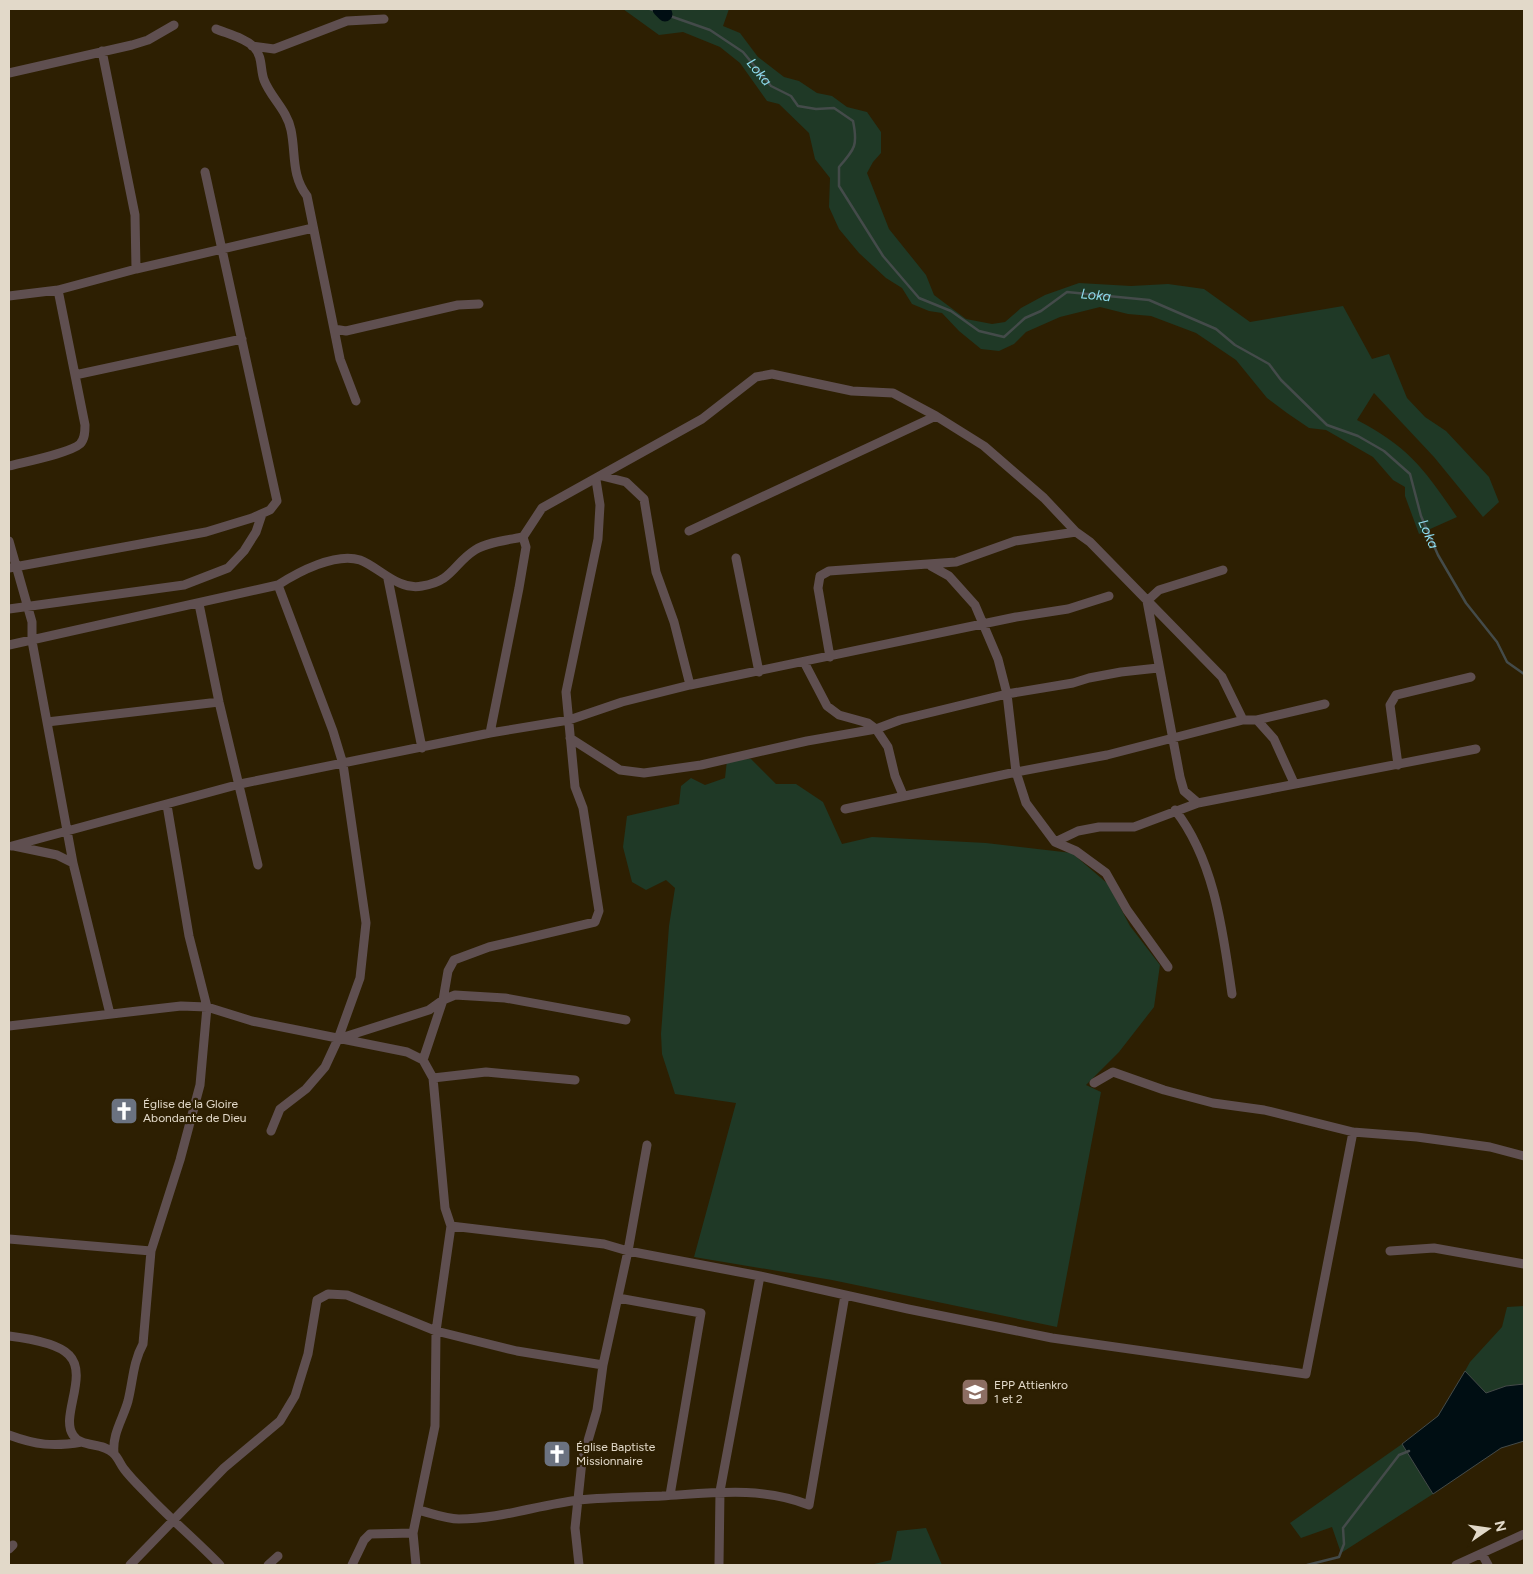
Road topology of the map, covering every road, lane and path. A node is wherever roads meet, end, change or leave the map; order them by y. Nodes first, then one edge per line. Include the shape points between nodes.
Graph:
1 (384, 19) dead end
2 (174, 25) dead end
3 (216, 29) dead end
4 (252, 46) junction
5 (274, 49) junction
6 (102, 51) junction
7 (262, 65) junction
8 (9, 73) edge
9 (205, 172) dead end
10 (313, 228) junction
11 (222, 248) junction
12 (136, 268) junction
13 (58, 290) junction
14 (9, 296) edge
15 (479, 304) dead end
16 (334, 329) junction
17 (242, 339) junction
18 (75, 375) junction
19 (356, 401) dead end
20 (936, 416) junction
21 (9, 466) edge
22 (599, 478) junction
23 (262, 514) junction
24 (689, 531) dead end
25 (1076, 532) junction
26 (522, 537) junction
27 (9, 541) edge
28 (736, 558) dead end
29 (931, 565) junction
30 (12, 567) edge
31 (1223, 570) dead end
32 (388, 579) junction
33 (278, 585) junction
34 (1109, 596) dead end
35 (1146, 600) junction
36 (199, 604) junction
37 (27, 605) junction
38 (9, 609) edge
39 (984, 624) junction
40 (32, 641) junction
41 (9, 645) edge
42 (830, 657) junction
43 (804, 662) junction
44 (1158, 668) junction
45 (759, 672) junction
46 (1471, 677) dead end
47 (690, 685) junction
48 (1007, 694) junction
49 (219, 702) junction
50 (1325, 704) dead end
51 (569, 720) junction
52 (1243, 720) junction
53 (1257, 720) junction
54 (47, 722) junction
55 (876, 729) junction
56 (490, 733) junction
57 (570, 738) junction
58 (1173, 738) junction
59 (422, 748) junction
60 (1476, 748) dead end
61 (343, 764) junction
62 (1398, 765) junction
63 (1016, 772) junction
64 (1294, 783) junction
65 (240, 784) junction
66 (903, 795) junction
67 (1198, 803) junction
68 (167, 805) junction
69 (845, 809) dead end
70 (1175, 810) junction
71 (68, 829) junction
72 (1055, 842) junction
73 (11, 846) edge
74 (74, 863) junction
75 (258, 865) dead end
76 (1168, 967) dead end
77 (1232, 994) dead end
78 (443, 1000) junction
79 (207, 1007) junction
80 (110, 1014) junction
81 (626, 1020) dead end
82 (9, 1026) edge
83 (338, 1039) junction
84 (423, 1060) junction
85 (433, 1078) junction
86 (575, 1080) dead end
87 (1094, 1083) dead end
88 (271, 1131) dead end
89 (1353, 1132) junction
90 (647, 1145) dead end
91 (1524, 1156) edge
92 (451, 1226) junction
93 (9, 1239) edge
94 (151, 1251) junction
95 (628, 1251) junction
96 (1390, 1251) dead end
97 (1524, 1264) edge
98 (760, 1276) junction
99 (845, 1295) junction
100 (618, 1298) junction
101 (436, 1331) junction
102 (9, 1336) edge
103 (603, 1365) junction
104 (9, 1435) edge
105 (82, 1442) junction
106 (114, 1453) junction
107 (720, 1491) junction
108 (670, 1496) junction
109 (578, 1500) junction
110 (418, 1510) junction
111 (175, 1521) junction
112 (414, 1533) junction
113 (1524, 1534) edge
114 (1482, 1554) junction
115 (278, 1556) dead end
116 (130, 1565) edge
117 (220, 1565) edge
118 (268, 1565) edge
119 (352, 1565) edge
120 (416, 1565) edge
121 (579, 1565) edge
122 (719, 1565) edge
123 (1456, 1565) edge
124 (1488, 1565) edge

1 - 5 street via 347,21
2 - 6 street via 148,40
3 - 4 street
4 - 5 street
4 - 7 street
5 - 7 street
6 - 8 street
6 - 12 street via 135,215
7 - 10 street via 263,78 291,128 294,168 307,196
9 - 11 street
10 - 11 street
10 - 16 street
11 - 12 street
11 - 17 street
12 - 13 street
13 - 14 street
13 - 18 street
15 - 16 street via 458,305 346,332
16 - 19 street via 340,358
17 - 18 street
17 - 23 street via 277,499 270,510
18 - 21 street via 85,425 81,443 68,450
20 - 22 street via 893,393 852,391 772,374 756,376 702,419 632,456
20 - 24 street
20 - 25 street via 984,446 1044,498
22 - 26 street via 542,508
22 - 47 street via 626,482 644,499 656,572 674,622
22 - 51 street via 598,539 566,692
23 - 30 street via 206,532
23 - 37 street via 256,532 228,568 184,585
25 - 29 street via 1014,541 956,562
25 - 35 street via 1090,542
26 - 32 street via 474,550 442,580 430,584 420,587
26 - 56 street via 526,547
27 - 30 street
28 - 45 street
29 - 39 street via 949,576 975,605
29 - 42 street via 828,571 820,576 818,588
30 - 37 street
31 - 35 street via 1159,590
32 - 33 street via 369,565 348,557 308,568
32 - 59 street
33 - 36 street
33 - 61 street
34 - 39 street via 1068,609
35 - 44 street
35 - 52 street via 1222,677
36 - 40 street
36 - 49 street
37 - 38 street
37 - 40 street via 32,622
39 - 42 street
39 - 48 street
40 - 41 street
40 - 54 street
42 - 43 street
43 - 45 street
43 - 55 street via 827,706 839,715 868,723
44 - 48 street
44 - 58 street
45 - 47 street
46 - 62 street via 1396,695 1390,705
47 - 51 street via 622,702
48 - 55 street via 900,720
48 - 63 street
49 - 54 street
49 - 65 street
50 - 53 street
51 - 56 street
51 - 57 street
52 - 53 street
52 - 58 street
53 - 64 street via 1274,739
54 - 71 street
55 - 57 street via 701,765 644,773 620,770
55 - 66 street via 888,747
56 - 59 street
57 - 78 street via 575,787 583,808 599,911 595,922 489,947 454,960 448,971
58 - 63 street via 1107,755
58 - 67 street via 1184,791
59 - 61 street
60 - 62 street
61 - 65 street
61 - 83 street via 366,923 360,978
62 - 64 street
63 - 66 street
63 - 72 street via 1026,803
64 - 67 street
65 - 68 street
65 - 75 street
66 - 69 street
67 - 70 street
68 - 71 street
68 - 79 street via 189,936
70 - 72 street via 1134,827 1099,827 1078,831
70 - 77 street via 1188,827 1216,896
71 - 73 street
71 - 74 street
72 - 76 street via 1076,851 1106,873 1127,910
73 - 74 street via 57,855
74 - 80 street
78 - 81 street via 455,995 505,998
78 - 83 street via 411,1017
78 - 84 street
79 - 80 street via 181,1006
79 - 83 street via 252,1021
79 - 94 street via 200,1085
80 - 82 street
83 - 84 street via 407,1052
83 - 88 street via 325,1067 306,1089 280,1110
84 - 85 street
85 - 86 street via 486,1072
85 - 92 street via 445,1208
87 - 89 street via 1113,1072 1213,1103 1264,1110
89 - 91 street via 1490,1147
89 - 99 street via 1306,1374 1088,1344
90 - 95 street
92 - 95 street via 604,1244
92 - 101 street
93 - 94 street
94 - 106 street via 143,1344 135,1357 128,1398 113,1441
95 - 98 street
95 - 100 street
96 - 97 street via 1434,1248
98 - 99 street
98 - 107 street
99 - 107 street via 809,1505 755,1492
100 - 103 street
100 - 108 street via 702,1312
101 - 103 street via 517,1351
101 - 110 street via 435,1426
101 - 111 street via 347,1296 328,1294 317,1300 308,1354 296,1396 280,1421 224,1468
102 - 105 street via 51,1344 72,1358 75,1364 75,1398 69,1426 73,1436
103 - 109 street via 597,1410 582,1461
104 - 105 street via 30,1443 56,1446
105 - 106 street via 105,1447
106 - 111 street via 128,1473
107 - 108 street
107 - 122 street
108 - 109 street
109 - 110 street via 514,1514 457,1519
109 - 121 street via 575,1528
110 - 112 street
111 - 116 street
111 - 117 street
112 - 119 street via 370,1534
112 - 120 street
113 - 114 street
114 - 123 street
114 - 124 street
115 - 118 street

